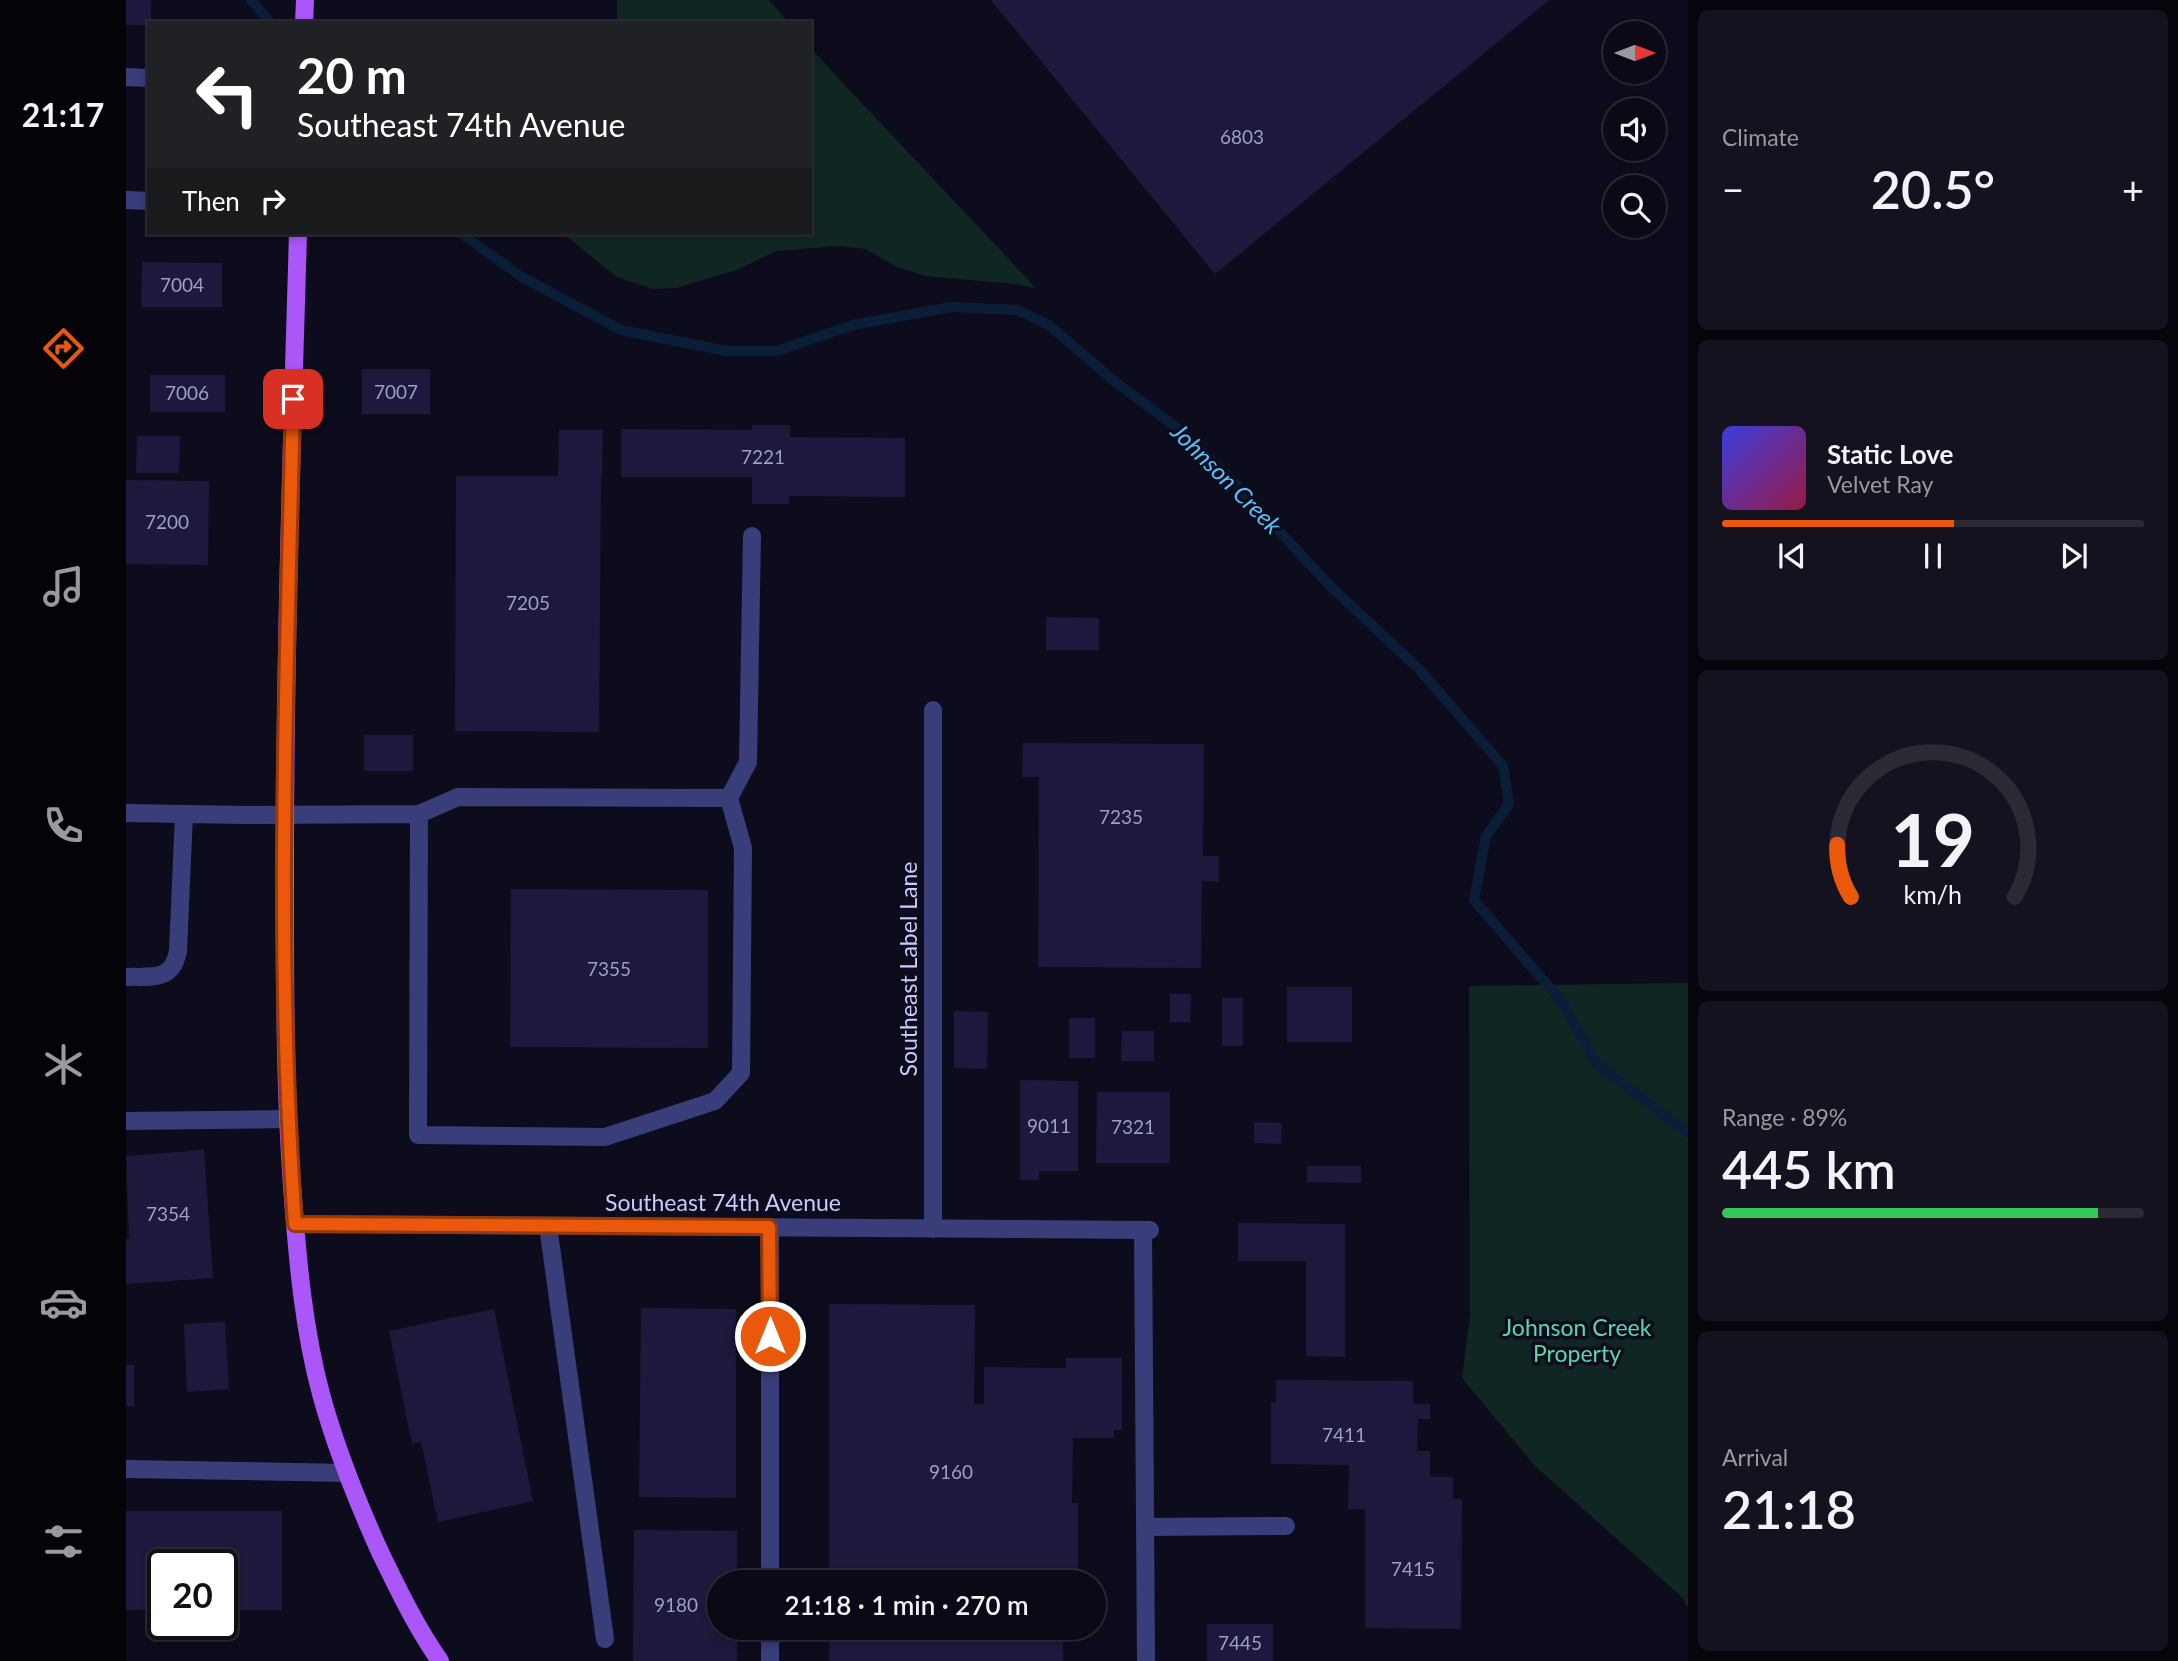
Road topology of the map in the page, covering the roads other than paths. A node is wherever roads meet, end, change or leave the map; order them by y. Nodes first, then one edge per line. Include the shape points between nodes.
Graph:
1 (305, 0) edge
2 (304, 21) edge
3 (126, 77) edge
4 (147, 78) edge
5 (126, 200) edge
6 (147, 201) edge
7 (298, 235) edge
8 (752, 536) dead end
9 (933, 710) dead end
10 (729, 798) junction
11 (126, 813) edge
12 (184, 814) junction
13 (285, 814) junction
14 (419, 814) junction
15 (126, 977) edge
16 (288, 1119) junction
17 (126, 1121) edge
18 (295, 1224) junction
19 (548, 1226) junction
20 (769, 1227) junction
21 (933, 1229) junction
22 (126, 1469) edge
23 (347, 1473) junction
24 (1286, 1526) dead end
25 (1145, 1527) junction
26 (770, 1570) edge
27 (605, 1639) dead end
28 (770, 1640) edge
29 (440, 1661) edge
30 (770, 1661) edge
31 (1146, 1661) edge

1 - 2 main road
3 - 4 street
5 - 6 street
7 - 13 main road
8 - 10 street via 748,762
9 - 21 street, Southeast Label Lane
10 - 14 street via 458,797
10 - 14 street via 743,848 741,1073 715,1101 605,1137 418,1135
11 - 12 street
12 - 13 street
12 - 15 street via 175,966 164,975
13 - 14 street
13 - 16 main road
16 - 17 street
16 - 18 main road
18 - 19 street, Southeast 74th Avenue
18 - 23 main road via 308,1335 321,1394
19 - 20 street, Southeast 74th Avenue
19 - 27 street
20 - 21 street, Southeast 74th Avenue
20 - 26 street
21 - 25 street, Southeast 74th Avenue via 1146,1230
22 - 23 street
23 - 29 main road via 386,1564
24 - 25 street
25 - 31 street
28 - 30 street

